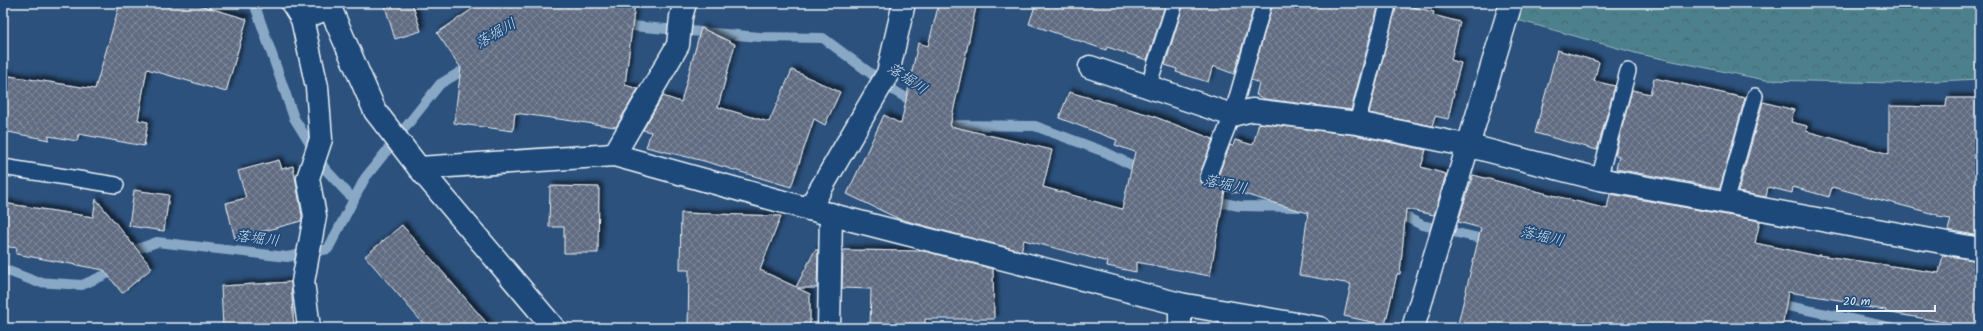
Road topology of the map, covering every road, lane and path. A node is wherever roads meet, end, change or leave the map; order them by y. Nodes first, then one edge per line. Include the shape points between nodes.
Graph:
1 (904, 3) edge
2 (1175, 3) edge
3 (1264, 3) edge
4 (1511, 3) edge
5 (329, 5) edge
6 (1388, 5) dead end
7 (683, 10) edge
8 (297, 11) edge
9 (1090, 67) dead end
10 (1628, 71) dead end
11 (1148, 87) junction
12 (1755, 96) dead end
13 (1232, 116) junction
14 (1356, 123) junction
15 (1470, 146) junction
16 (614, 155) junction
17 (3, 167) edge
18 (419, 168) junction
19 (1208, 177) dead end
20 (1599, 179) junction
21 (116, 185) dead end
22 (1725, 203) junction
23 (809, 209) junction
24 (831, 214) junction
25 (1980, 250) edge
26 (1180, 304) junction
27 (308, 328) edge
28 (554, 328) edge
29 (830, 328) edge
30 (1180, 328) edge
31 (1320, 328) edge
32 (1413, 328) edge

1 - 23 street via 888,73
2 - 11 lane
3 - 13 lane
4 - 15 street
5 - 8 street
5 - 18 street via 375,111
6 - 14 lane
7 - 16 street via 678,45
8 - 27 street via 317,87 321,139 308,178 315,216 303,282
9 - 11 street
10 - 20 lane
11 - 13 street
12 - 22 lane
13 - 14 street via 1252,110
13 - 19 lane
14 - 15 street
15 - 20 street
15 - 32 street
16 - 18 street
16 - 23 street
17 - 21 lane
18 - 28 street
20 - 22 street
22 - 25 street
23 - 24 street
24 - 26 street
24 - 29 street
26 - 30 street
26 - 31 street

